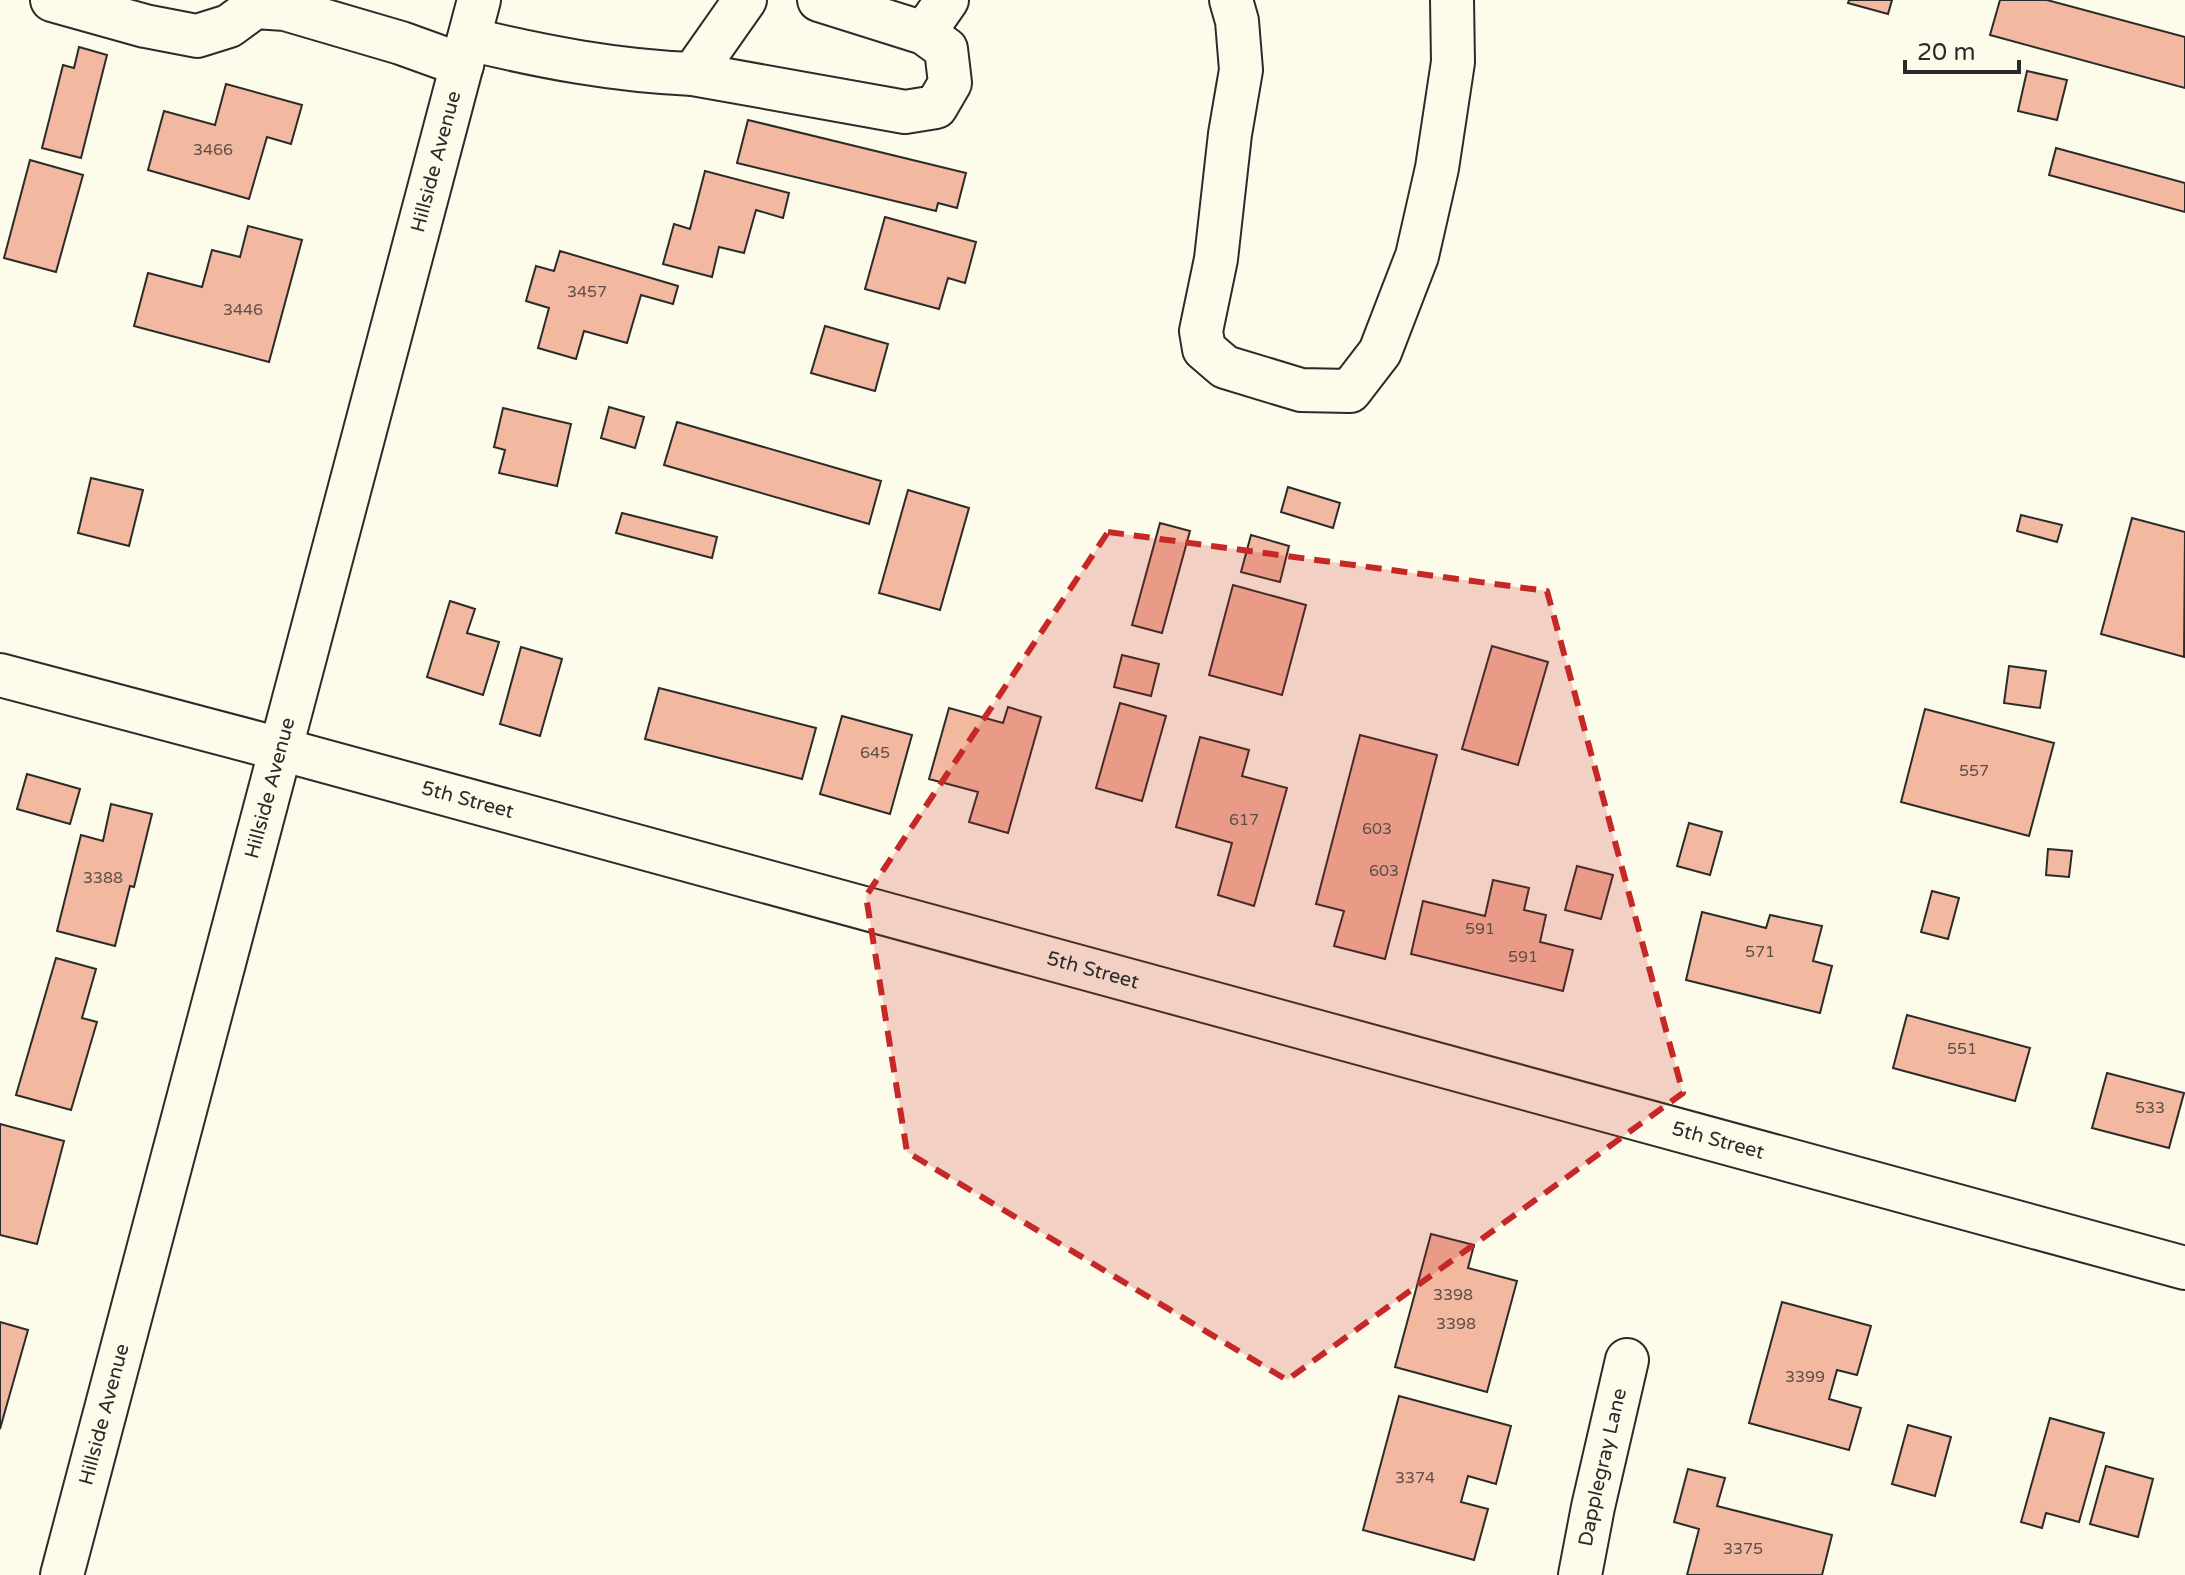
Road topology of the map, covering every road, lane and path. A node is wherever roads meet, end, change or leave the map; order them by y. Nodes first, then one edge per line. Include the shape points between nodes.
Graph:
1 (52, 0) edge
2 (745, 0) edge
3 (819, 0) edge
4 (1231, 0) edge
5 (1452, 0) edge
6 (935, 17) edge
7 (470, 35) edge
8 (693, 74) junction
9 (0, 675) edge
10 (280, 749) junction
11 (2185, 1268) edge
12 (1627, 1360) dead end
13 (62, 1575) edge
14 (1580, 1575) edge

1 - 7 street via 197,36 229,26 255,7 285,9 401,43
2 - 8 street
3 - 6 street
4 - 5 street via 1241,70 1201,331 1204,349 1225,367 1301,390 1338,391 1350,391 1380,352 1417,256 1453,62
6 - 8 street via 950,83 936,107 905,112
7 - 8 street via 594,66
7 - 10 street, Hillside Avenue
9 - 10 street, 5th Street
10 - 11 street, 5th Street
10 - 13 street, Hillside Avenue
12 - 14 street, Dapplegray Lane

